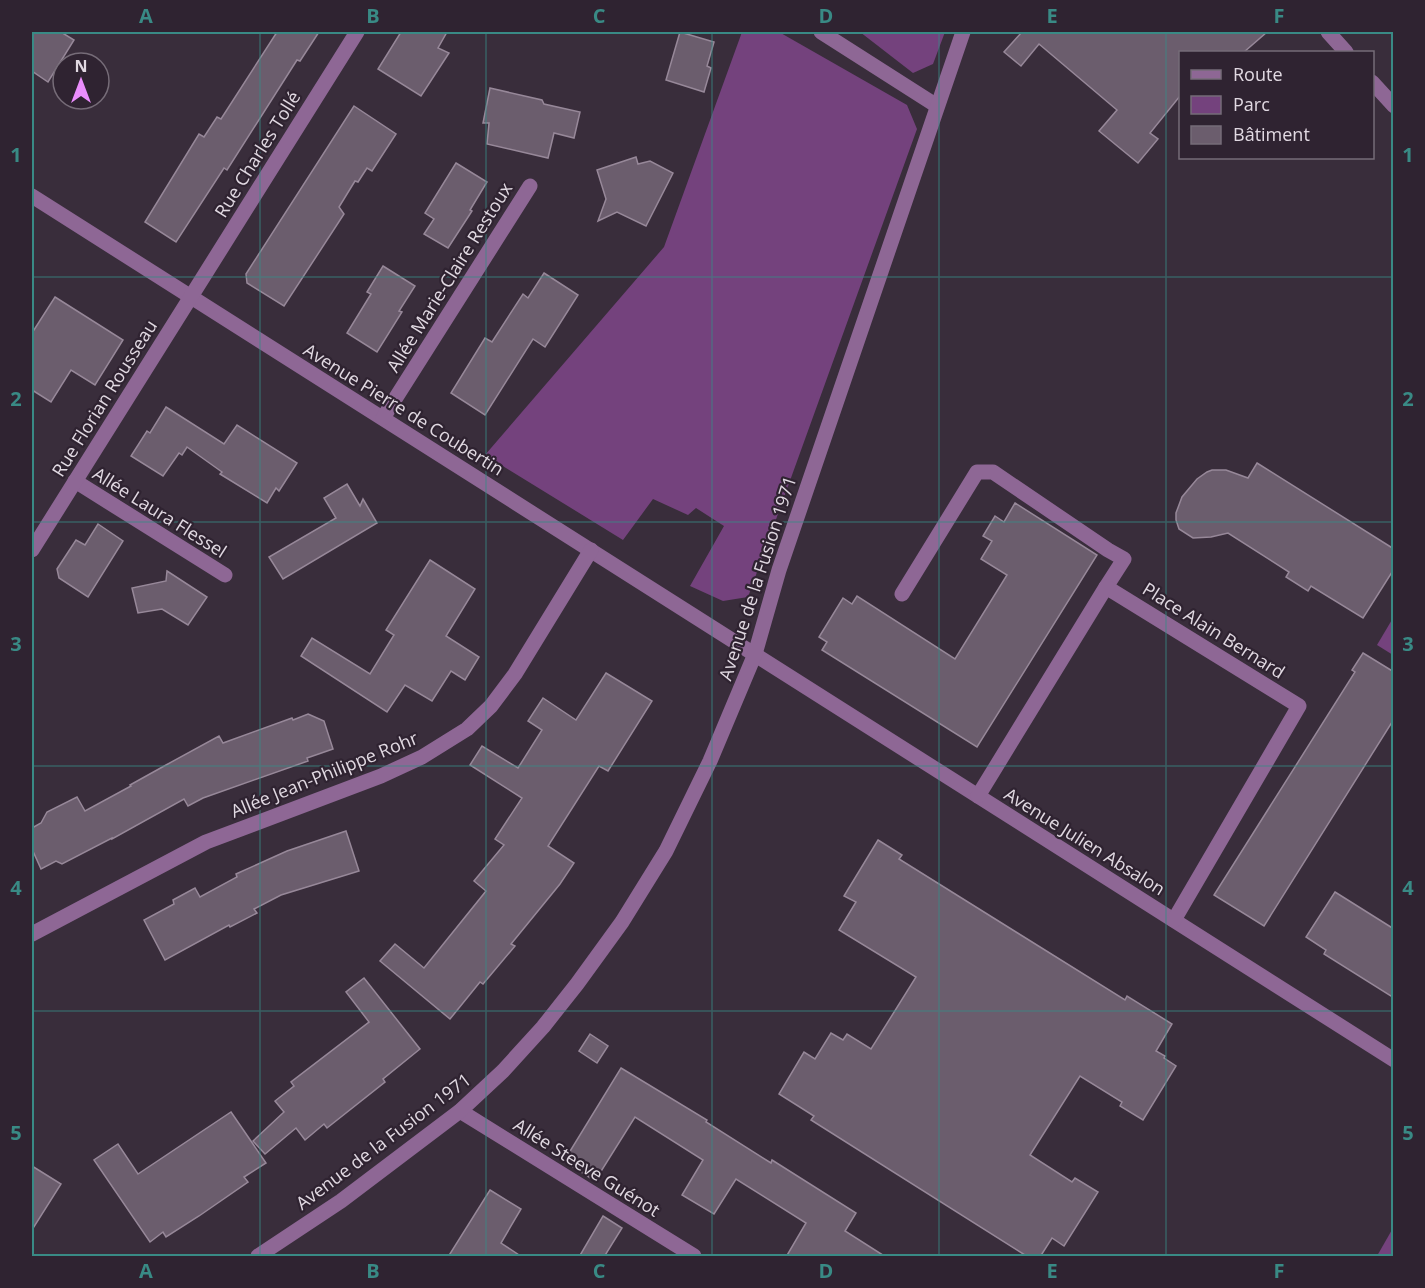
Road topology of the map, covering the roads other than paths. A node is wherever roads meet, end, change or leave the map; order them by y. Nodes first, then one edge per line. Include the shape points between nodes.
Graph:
1 (357, 32) edge
2 (821, 32) edge
3 (963, 32) edge
4 (1328, 32) edge
5 (1345, 51) edge
6 (1374, 84) edge
7 (937, 106) junction
8 (1394, 106) edge
9 (530, 186) dead end
10 (32, 196) edge
11 (191, 297) junction
12 (383, 418) junction
13 (75, 481) junction
14 (32, 550) edge
15 (591, 550) junction
16 (225, 575) dead end
17 (1106, 587) junction
18 (902, 594) dead end
19 (755, 654) junction
20 (978, 796) junction
21 (1174, 920) junction
22 (32, 934) edge
23 (1394, 1060) edge
24 (460, 1111) junction
25 (258, 1257) edge
26 (694, 1257) edge

1 - 11 street, Rue Charles Tollé
2 - 7 street
3 - 7 street, Avenue de la Fusion 1971
4 - 5 street
6 - 8 street
7 - 19 street, Avenue de la Fusion 1971 via 779,570
9 - 12 street, Allée Marie-Claire Restoux
10 - 11 street, Avenue Pierre de Coubertin
11 - 12 street, Avenue Pierre de Coubertin
11 - 13 street, Rue Florian Rousseau
12 - 15 street, Avenue Pierre de Coubertin
13 - 14 street, Rue Florian Rousseau
13 - 16 street, Allée Laura Flessel
15 - 19 street, Avenue Pierre de Coubertin
15 - 22 street, Allée Jean-Philippe Rohr via 515,674 467,729 423,757 381,776 206,842
17 - 18 street via 1124,559 993,472 976,472
17 - 20 street
17 - 21 street, Place Alain Bernard via 1299,706
19 - 20 street, Avenue Julien Absalon
19 - 24 street, Avenue de la Fusion 1971 via 710,761 666,850 622,922 543,1027
20 - 21 street, Avenue Julien Absalon
21 - 23 street, Avenue Julien Absalon
24 - 25 street, Avenue de la Fusion 1971 via 341,1201
24 - 26 street, Allée Steeve Guénot

